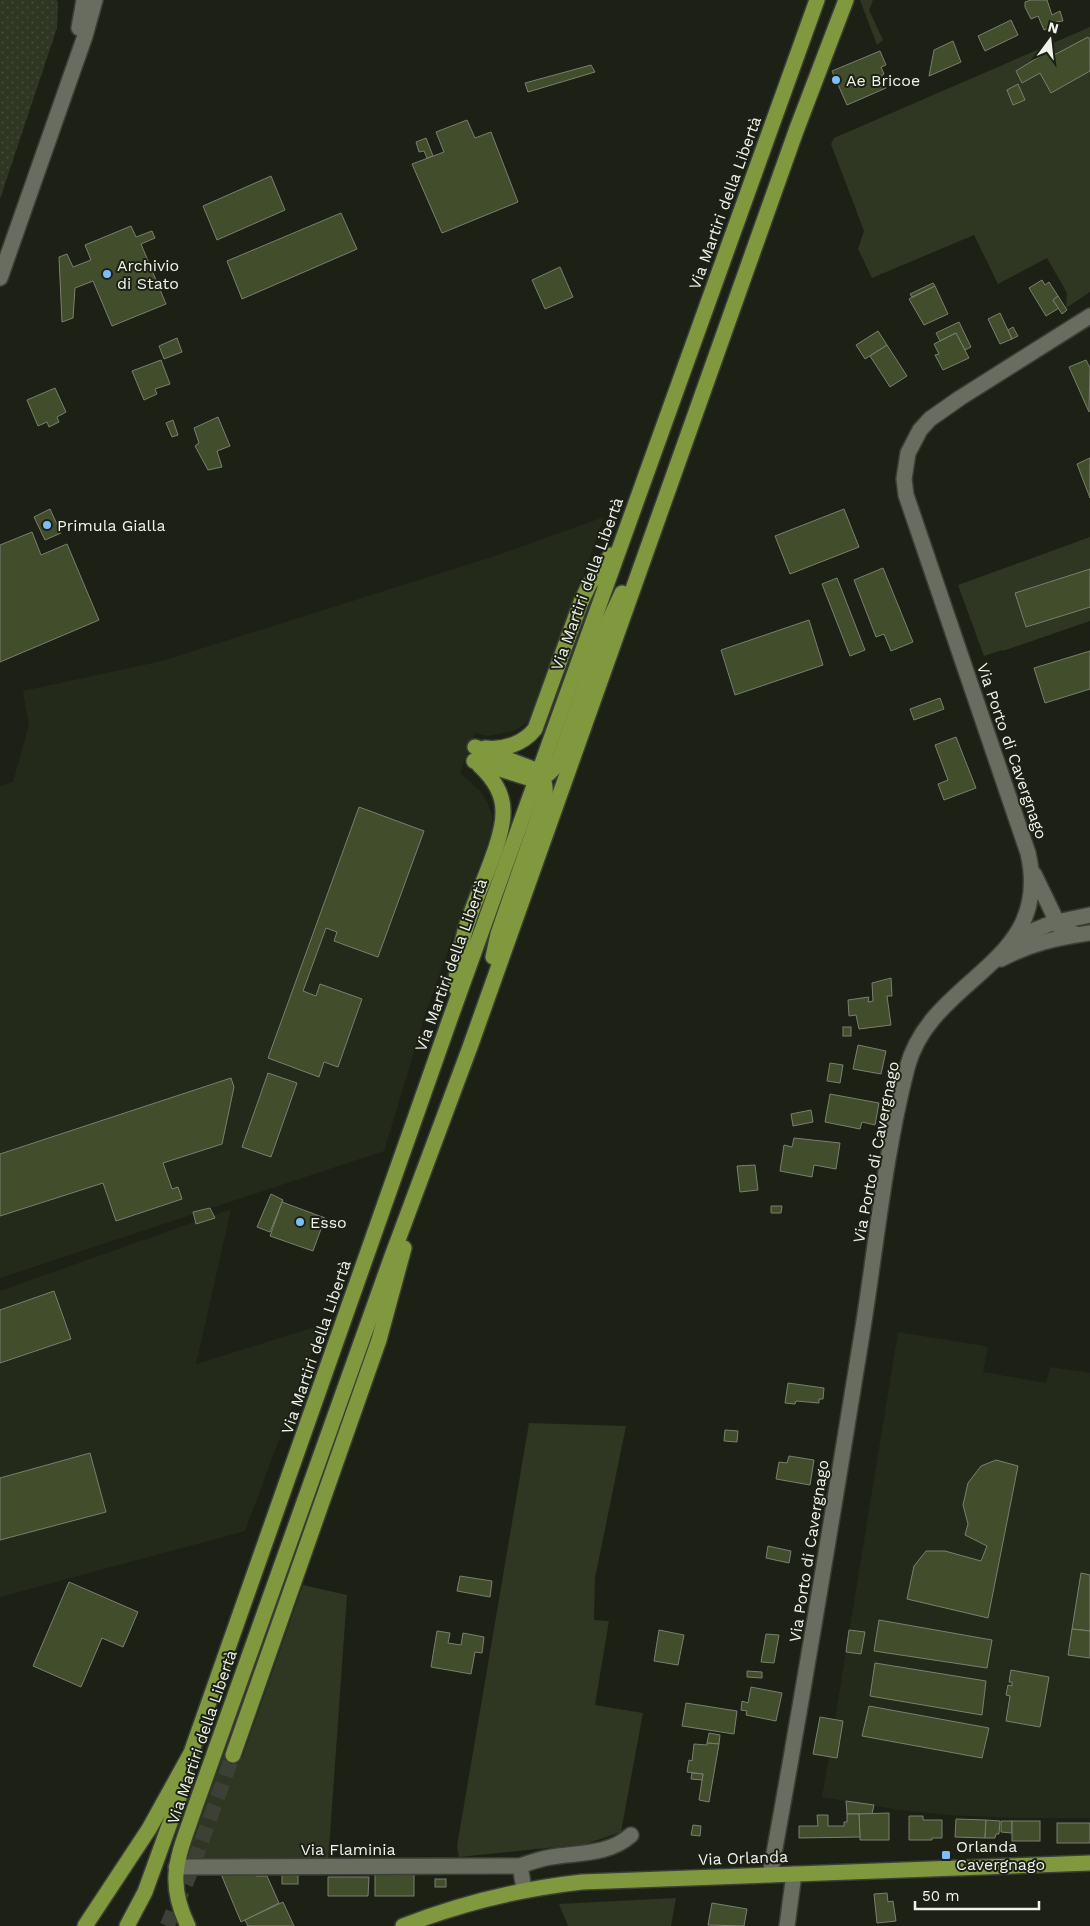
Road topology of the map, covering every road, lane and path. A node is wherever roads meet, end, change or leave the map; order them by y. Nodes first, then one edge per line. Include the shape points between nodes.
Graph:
1 (84, 0) edge
2 (96, 0) edge
3 (817, 0) edge
4 (846, 0) edge
5 (75, 60) junction
6 (0, 278) edge
7 (1090, 316) edge
8 (621, 542) junction
9 (634, 581) junction
10 (474, 754) junction
11 (539, 777) junction
12 (1032, 868) junction
13 (1090, 915) edge
14 (1057, 922) junction
15 (1084, 933) edge
16 (1015, 938) junction
17 (988, 966) junction
18 (450, 1020) junction
19 (473, 1036) junction
20 (426, 1167) junction
21 (191, 1753) junction
22 (233, 1755) tunnel mouth
23 (631, 1835) dead end
24 (1090, 1863) edge
25 (520, 1866) junction
26 (176, 1867) junction
27 (794, 1874) junction
28 (770, 1875) junction
29 (524, 1889) junction
30 (85, 1926) edge
31 (126, 1926) edge
32 (188, 1926) edge
33 (403, 1926) edge
34 (787, 1926) edge

1 - 5 street
2 - 5 street
3 - 8 main road, Via Martiri della Libertà
4 - 9 main road, Via Martiri della Libertà
5 - 6 street
7 - 12 street, Via Porto di Cavergnago via 936,414 913,441 905,465 906,495
8 - 10 main road via 589,586 535,728 529,736 513,745
8 - 11 main road, Via Martiri della Libertà
9 - 11 main road via 619,597 559,760 552,771
9 - 19 main road, Via Martiri della Libertà
10 - 11 main road
10 - 18 main road via 496,784 503,803 503,816 463,938
11 - 18 main road, Via Martiri della Libertà
11 - 19 main road via 545,798 498,934
12 - 14 street
12 - 16 street, Via Porto di Cavergnago via 1030,905
13 - 14 street
14 - 15 street via 1064,930
14 - 16 street
15 - 17 street via 1026,947
16 - 17 street, Via Porto di Cavergnago
17 - 28 street, Via Porto di Cavergnago via 928,1024 914,1049 904,1080 887,1166 820,1597
18 - 21 main road, Via Martiri della Libertà
19 - 20 main road, Via Martiri della Libertà
20 - 22 main road, Via Martiri della Libertà via 379,1340
20 - 26 main road, Via Martiri della Libertà via 381,1284
21 - 30 main road, Via Martiri della Libertà via 149,1829
21 - 31 main road via 188,1772 145,1892
23 - 25 street, Via Flaminia via 608,1849 544,1858
24 - 27 main road, Via Orlanda
25 - 26 street, Via Flaminia
25 - 29 street
26 - 32 main road, Via Martiri della Libertà via 179,1908
27 - 28 main road, Via Orlanda
27 - 34 street
28 - 29 main road, Via Orlanda via 636,1878
29 - 33 main road, Via Orlanda via 460,1905

